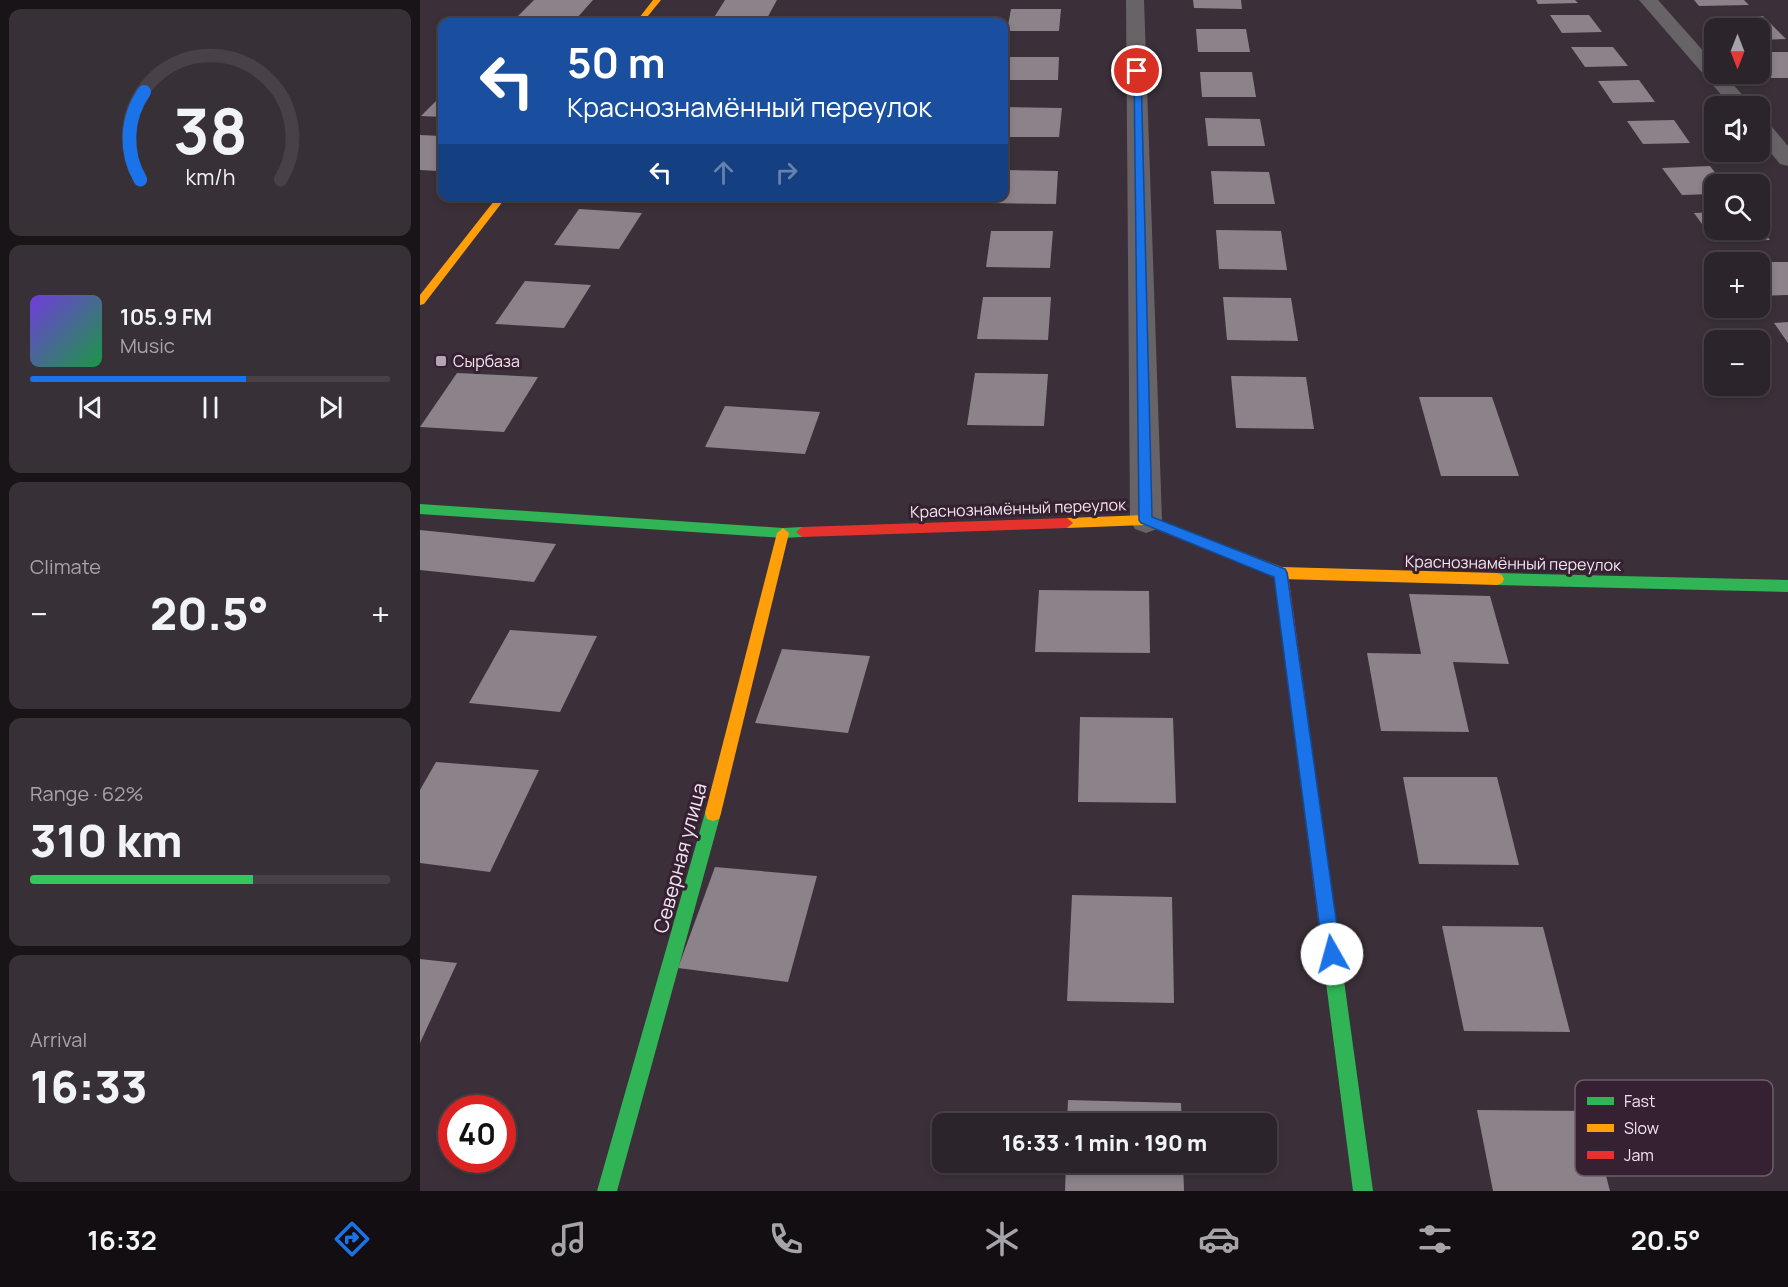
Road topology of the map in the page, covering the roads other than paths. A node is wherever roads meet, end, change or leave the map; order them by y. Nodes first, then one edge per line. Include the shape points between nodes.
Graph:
1 (657, 0) edge
2 (1135, 0) edge
3 (1648, 0) edge
4 (642, 18) edge
5 (1733, 96) edge
6 (1770, 138) edge
7 (1788, 159) edge
8 (499, 201) edge
9 (420, 302) edge
10 (420, 509) edge
11 (1146, 520) junction
12 (783, 533) junction
13 (1281, 573) junction
14 (1788, 586) edge
15 (607, 1191) edge
16 (1363, 1191) edge

1 - 4 street
2 - 11 street
3 - 5 street
6 - 7 street
8 - 9 street
10 - 12 street, Краснознамённый переулок
11 - 12 street, Краснознамённый переулок
11 - 13 street, Краснознамённый переулок
12 - 15 street, Северная улица via 709,831
13 - 14 street, Краснознамённый переулок
13 - 16 street

